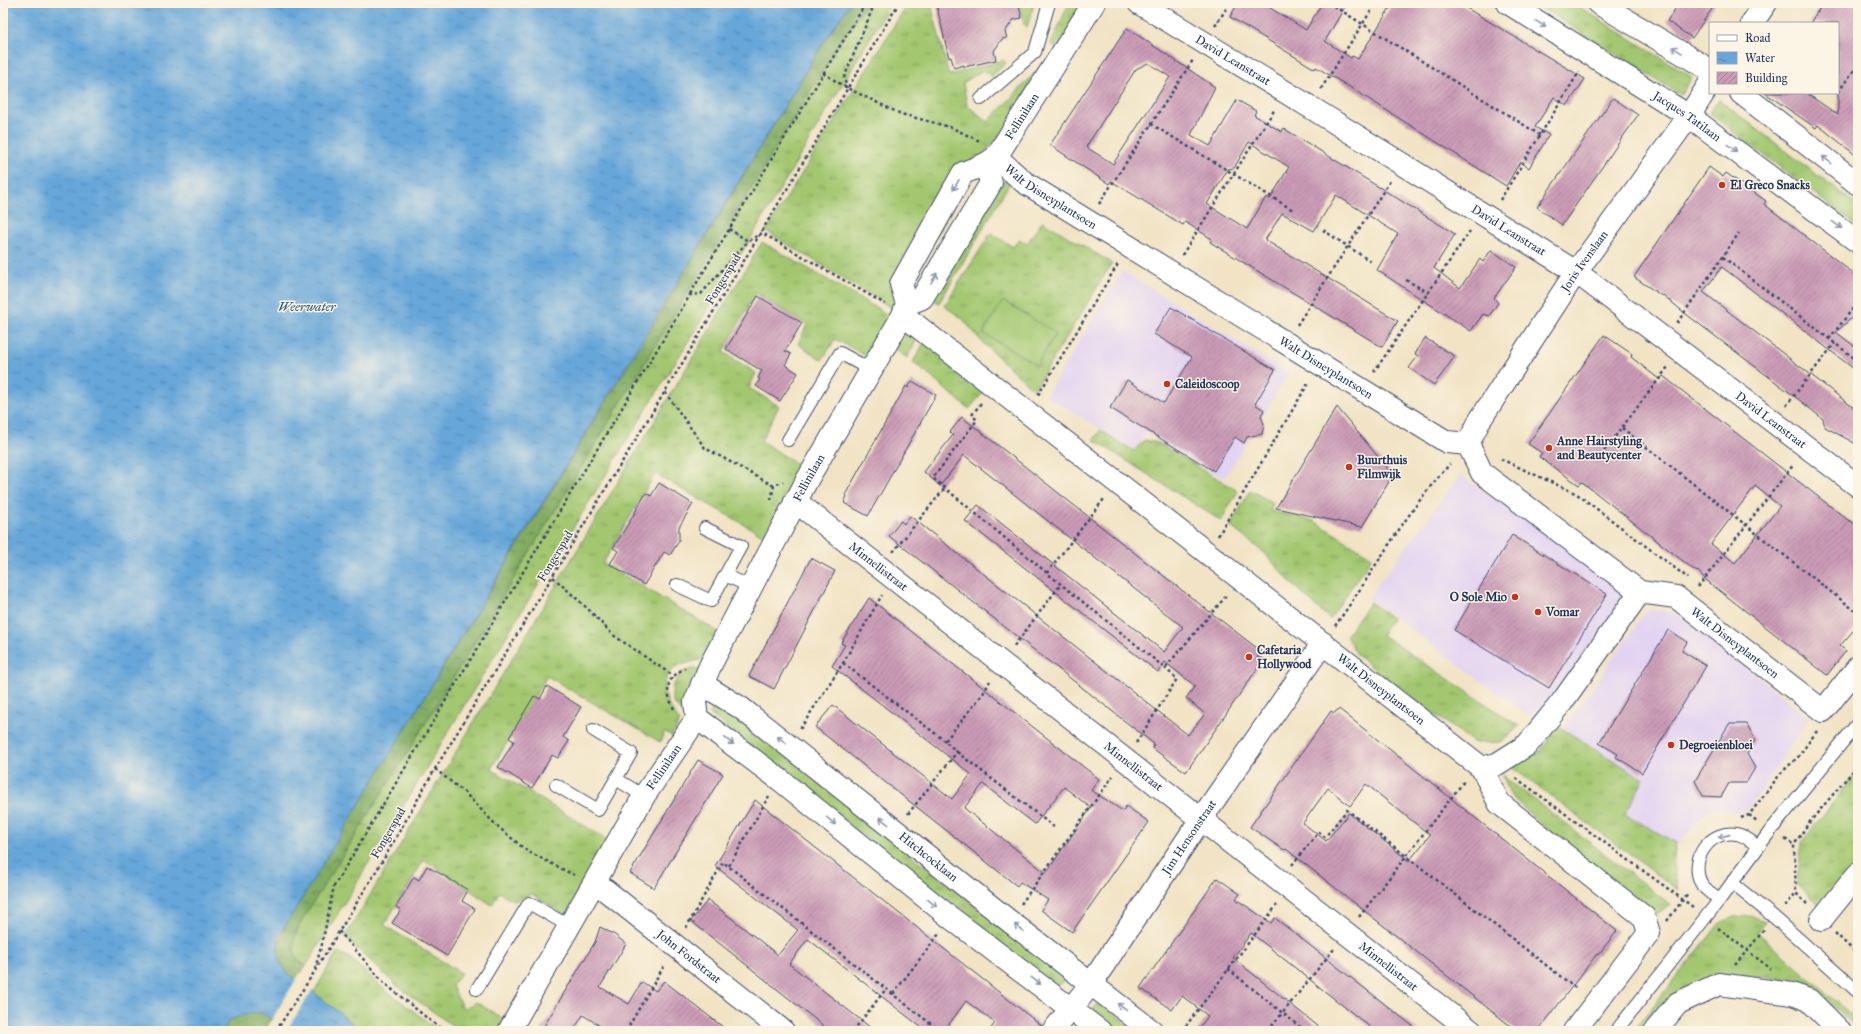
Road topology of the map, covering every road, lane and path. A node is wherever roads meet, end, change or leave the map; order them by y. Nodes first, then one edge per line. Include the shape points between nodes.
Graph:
1 (866, 3) edge
2 (899, 3) edge
3 (1049, 3) edge
4 (1094, 3) edge
5 (1139, 3) edge
6 (1230, 3) edge
7 (1328, 3) edge
8 (1376, 3) edge
9 (1508, 3) edge
10 (1598, 3) edge
11 (1766, 3) edge
12 (1753, 22) edge
13 (1362, 23) junction
14 (1204, 43) junction
15 (1035, 52) junction
16 (1590, 54) junction
17 (1054, 65) junction
18 (1858, 65) edge
19 (1709, 69) edge
20 (1854, 70) junction
21 (1858, 72) edge
22 (823, 73) junction
23 (1709, 85) edge
24 (847, 88) junction
25 (1839, 91) edge
26 (1285, 93) junction
27 (1742, 94) edge
28 (981, 99) dead end
29 (1310, 106) junction
30 (1689, 116) junction
31 (1151, 124) junction
32 (1540, 135) junction
33 (991, 160) junction
34 (1401, 164) junction
35 (1233, 175) junction
36 (1858, 184) edge
37 (1293, 210) dead end
38 (1485, 216) junction
39 (1088, 221) junction
40 (729, 229) junction
41 (1323, 230) dead end
42 (762, 232) junction
43 (1739, 233) dead end
44 (748, 241) junction
45 (1858, 242) edge
46 (1129, 247) junction
47 (1348, 247) junction
48 (1723, 257) junction
49 (1373, 262) dead end
50 (1170, 272) junction
51 (1576, 272) junction
52 (1406, 280) dead end
53 (1429, 293) junction
54 (690, 295) junction
55 (1858, 302) edge
56 (905, 309) junction
57 (1829, 339) junction
58 (1835, 343) junction
59 (1285, 344) junction
60 (1673, 345) junction
61 (1858, 361) edge
62 (1320, 364) junction
63 (871, 370) junction
64 (994, 387) junction
65 (1362, 390) junction
66 (665, 392) junction
67 (1025, 411) junction
68 (1774, 422) junction
69 (1622, 428) junction
70 (788, 440) dead end
71 (1468, 444) junction
72 (1807, 447) junction
73 (1604, 451) dead end
74 (1497, 457) dead end
75 (1116, 482) junction
76 (774, 486) dead end
77 (1858, 486) edge
78 (945, 488) junction
79 (795, 501) junction
80 (1746, 525) junction
81 (705, 528) dead end
82 (1207, 552) junction
83 (886, 573) junction
84 (1047, 574) junction
85 (725, 575) junction
86 (553, 577) junction
87 (1240, 578) junction
88 (1061, 584) junction
89 (677, 585) dead end
90 (1699, 586) junction
91 (751, 587) junction
92 (1640, 592) junction
93 (1685, 604) junction
94 (1858, 613) edge
95 (1323, 642) junction
96 (1001, 662) junction
97 (843, 663) junction
98 (1858, 667) edge
99 (1166, 668) junction
100 (672, 675) dead end
101 (702, 684) junction
102 (697, 718) junction
103 (1858, 723) edge
104 (593, 730) dead end
105 (799, 730) dead end
106 (945, 741) junction
107 (957, 752) junction
108 (1125, 759) junction
109 (1858, 765) edge
110 (1489, 766) junction
111 (435, 769) junction
112 (616, 779) junction
113 (779, 779) junction
114 (556, 785) dead end
115 (644, 796) junction
116 (908, 815) dead end
117 (1201, 819) junction
118 (1054, 827) dead end
119 (1758, 847) junction
120 (1408, 855) junction
121 (728, 867) junction
122 (1858, 874) edge
123 (574, 875) dead end
124 (595, 882) junction
125 (1732, 882) junction
126 (1284, 885) junction
127 (1796, 892) junction
128 (1720, 899) junction
129 (1021, 904) dead end
130 (951, 918) junction
131 (1706, 918) junction
132 (1775, 918) junction
133 (1821, 920) junction
134 (569, 926) junction
135 (339, 931) junction
136 (1347, 933) junction
137 (681, 937) junction
138 (1747, 951) junction
139 (1858, 955) edge
140 (1228, 969) junction
141 (313, 974) junction
142 (1091, 984) junction
143 (1719, 984) junction
144 (477, 989) dead end
145 (886, 989) junction
146 (1858, 992) edge
147 (893, 994) junction
148 (1792, 994) junction
149 (1596, 1004) junction
150 (1072, 1009) junction
151 (1282, 1014) junction
152 (276, 1031) edge
153 (446, 1031) edge
154 (509, 1031) edge
155 (626, 1031) edge
156 (783, 1031) edge
157 (853, 1031) edge
158 (940, 1031) edge
159 (1053, 1031) edge
160 (1100, 1031) edge
161 (1152, 1031) edge
162 (1182, 1031) edge
163 (1268, 1031) edge
164 (1305, 1031) edge
165 (1471, 1031) edge
166 (1574, 1031) edge
167 (1616, 1031) edge
168 (1655, 1031) edge
169 (1840, 1031) edge

1 - 22 path
1 - 24 path, Fongerspad via 872,10 844,78
2 - 24 path, Fongerspad
3 - 15 lane
4 - 17 street, Fellinilaan
5 - 14 street, David Leanstraat
6 - 14 path
7 - 13 path
8 - 13 path
9 -> 16 street, Jacques Tatilaan
19 -> 10 street
11 - 12 street
13 - 29 path
13 - 32 path
14 - 26 street, David Leanstraat
14 - 31 path
15 - 17 lane
15 - 28 lane
16 - 30 street, Jacques Tatilaan
16 - 32 path
17 - 33 street, Fellinilaan
18 - 20 path
20 - 21 path
20 - 25 path
22 - 24 path
22 - 40 path
23 - 30 street, Joris Ivenslaan
24 - 33 path via 901,114 950,127 982,142
24 - 42 path, Fongerspad
26 - 29 street, David Leanstraat
26 - 35 path
36 -> 27 street
29 - 34 street, David Leanstraat
30 -> 45 street, Jacques Tatilaan
30 - 51 street, Joris Ivenslaan
31 - 35 path
31 - 39 path
32 - 38 path
33 - 39 street, Walt Disneyplantsoen
56 -> 33 street via 922,298 991,183
33 -> 56 street via 963,173 901,284
34 - 38 street, David Leanstraat
34 - 47 path
35 - 37 path
35 - 50 path
38 - 51 street, David Leanstraat
38 - 53 path
39 - 46 street, Walt Disneyplantsoen
40 - 44 path
40 - 54 path
41 - 47 path
42 - 44 path
42 - 56 path
42 - 66 path, Fongerspad
43 - 48 path
44 - 54 path via 701,294
46 - 50 street, Walt Disneyplantsoen
46 - 67 path via 1040,393
47 - 49 path
47 - 59 path
48 - 57 path
48 - 60 path
50 - 59 street, Walt Disneyplantsoen
51 - 60 street, David Leanstraat
51 - 71 street, Joris Ivenslaan via 1480,420
52 - 53 path
53 - 65 path
54 - 141 path via 334,886
55 - 57 path
56 - 63 street, Fellinilaan
56 - 64 street, Walt Disneyplantsoen
57 - 58 path
58 - 61 path
58 - 68 path
59 - 62 street, Walt Disneyplantsoen
60 - 68 street, David Leanstraat
60 - 69 path
62 - 65 street, Walt Disneyplantsoen
62 - 82 path
63 - 70 lane via 840,353
63 - 79 street, Fellinilaan
64 - 67 street, Walt Disneyplantsoen
64 - 78 path via 972,415 977,420 933,478
65 - 71 street, Walt Disneyplantsoen via 1447,442
66 - 76 path via 705,448
66 - 86 path, Fongerspad
67 - 75 street, Walt Disneyplantsoen
68 - 72 street, David Leanstraat
69 - 73 path
69 - 80 path
71 - 92 street, Walt Disneyplantsoen via 1482,472
71 - 95 path via 1429,486
72 - 77 street, David Leanstraat
72 - 80 path
74 - 90 path via 1576,494
75 - 82 street, Walt Disneyplantsoen
75 - 84 path
78 - 83 path
78 - 84 path
79 - 83 street, Minnellistraat
79 - 91 street, Fellinilaan
80 - 90 path
80 - 94 path
81 - 85 lane via 741,546
82 - 87 street, Walt Disneyplantsoen
83 - 96 street, Minnellistraat
83 - 97 path
84 - 88 path
85 - 89 lane via 711,602
85 - 91 lane
86 - 100 path via 614,635
86 - 111 path, Fongerspad
87 - 95 street, Walt Disneyplantsoen
87 - 99 path
88 - 96 path
88 - 99 path
90 - 93 path
91 - 101 street, Fellinilaan
92 - 93 street, Walt Disneyplantsoen via 1676,597
92 - 110 street via 1554,713 1527,745
93 - 98 street, Walt Disneyplantsoen via 1823,711
95 - 110 street, Walt Disneyplantsoen
95 - 117 street, Jim Hensonstraat
96 - 106 path via 983,694
96 - 108 street, Minnellistraat
97 - 105 path
97 - 106 path
99 - 108 path via 1177,679
101 - 102 street, Fellinilaan via 695,702
142 -> 101 street, Hitchcocklaan via 741,708
102 -> 113 street
102 - 115 street, Fellinilaan
103 - 119 lane
104 - 112 lane via 631,753
106 - 107 path
107 - 116 path
107 - 118 path
108 - 117 street, Minnellistraat
108 - 129 path
109 - 127 path via 1808,824 1794,846
110 - 120 path via 1466,780
110 - 131 path
110 - 149 street, Walt Disneyplantsoen via 1499,803 1644,917 1649,933
111 - 123 path via 464,792 496,826 527,851
111 - 135 path, Fongerspad
112 - 114 lane via 598,810
112 - 115 lane, Fellinilaan
113 - 121 path
113 -> 130 street
115 - 124 street, Fellinilaan
117 - 126 street, Minnellistraat
117 - 142 street, Jim Hensonstraat
119 - 125 lane
119 -> 128 lane via 1749,839 1737,834 1725,834 1713,839 1704,848 1699,859 1698,871 1709,893
120 - 126 path via 1347,810 1325,837 1319,832
120 - 136 path
120 - 149 path
121 - 137 path via 723,862
121 - 145 path
122 - 133 street
124 - 134 street, Fellinilaan
124 - 137 street, John Fordstraat
125 - 128 lane
125 - 132 lane
126 - 136 street, Minnellistraat
126 - 140 path
127 - 132 path
127 - 133 path
128 - 131 lane
130 - 147 path
130 -> 150 street
131 - 138 path
131 - 167 lane
132 - 138 path
132 - 146 lane
133 - 139 path
134 - 144 lane via 529,902
134 - 154 street, Fellinilaan
135 - 141 path, Fongerspad
135 - 153 path via 384,983
136 - 151 path
136 - 165 street, Minnellistraat
137 - 155 path
137 - 156 street, John Fordstraat
138 - 143 path
138 - 148 path via 1779,976
140 - 151 path
140 - 162 path
141 - 152 path, Fongerspad
142 - 150 street, Jim Hensonstraat
161 -> 142 street, Hitchcocklaan
143 - 148 street
143 - 168 street via 1678,1003
145 - 147 path
145 - 157 path
147 - 158 path
148 - 169 street via 1809,1000
149 - 166 street, Walt Disneyplantsoen
150 - 159 street, Jim Hensonstraat
150 - 160 street
151 - 163 path
151 - 164 path

